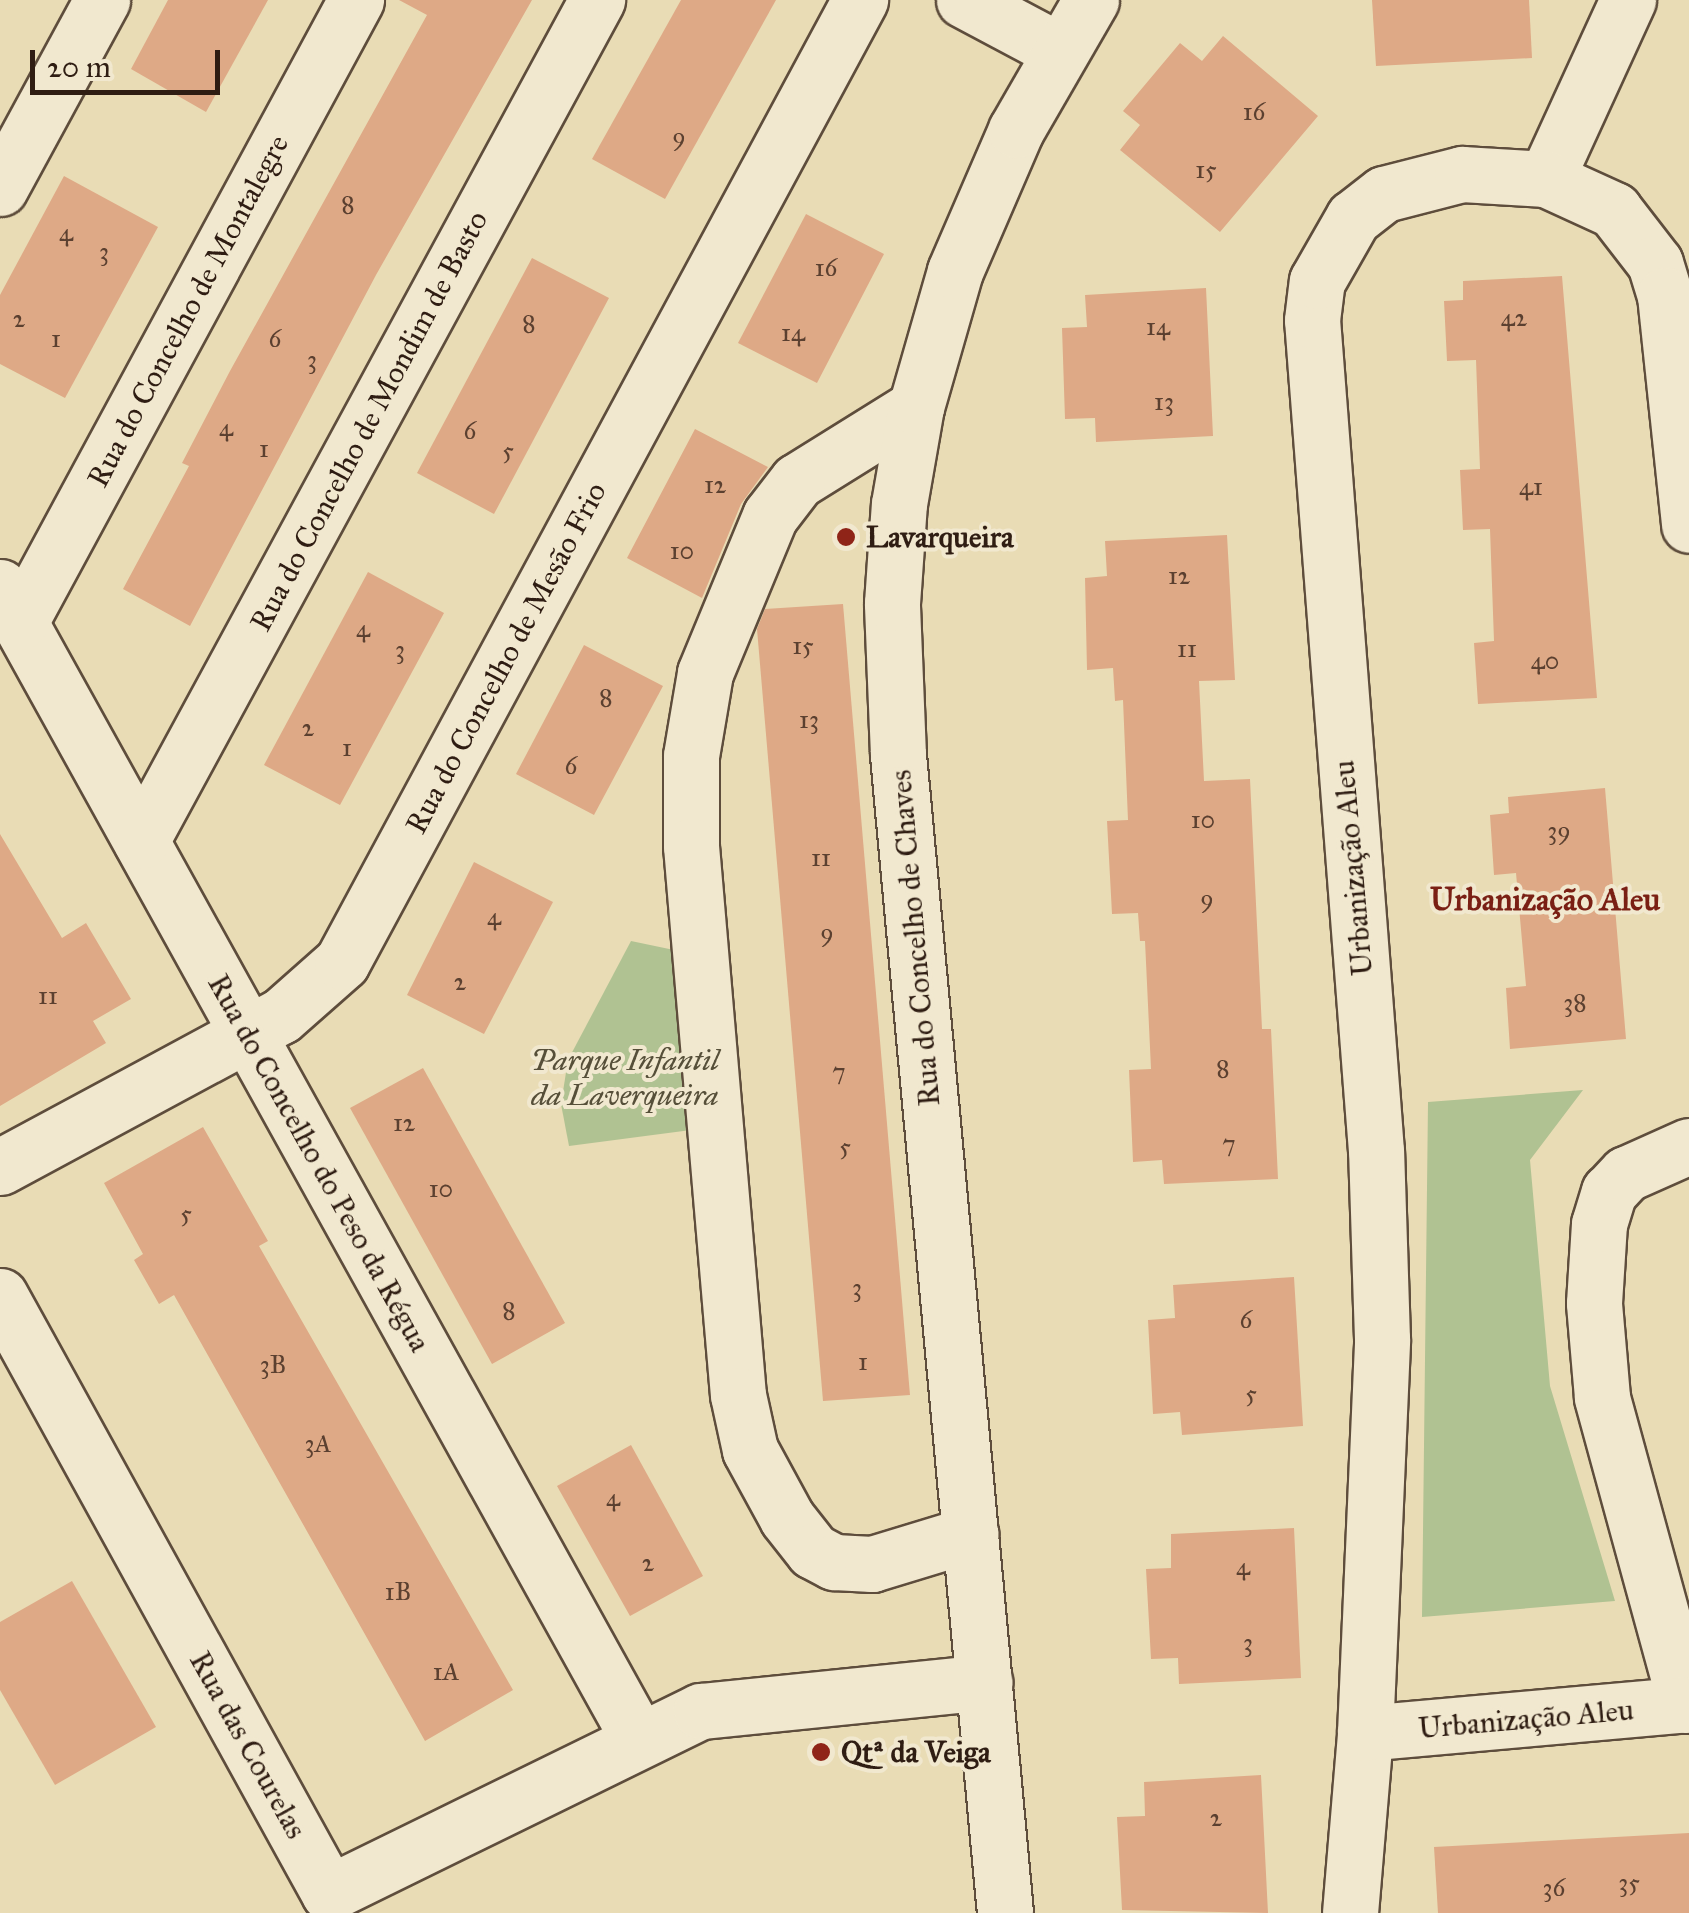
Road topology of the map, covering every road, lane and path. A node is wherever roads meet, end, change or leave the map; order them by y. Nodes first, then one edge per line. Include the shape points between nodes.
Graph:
1 (102, 0) edge
2 (356, 0) edge
3 (597, 0) edge
4 (860, 0) edge
5 (964, 0) edge
6 (1091, 0) edge
7 (1628, 0) edge
8 (1060, 51) junction
9 (1546, 179) junction
10 (0, 188) edge
11 (916, 407) junction
12 (1689, 525) edge
13 (10, 605) edge
14 (141, 842) junction
15 (249, 1035) junction
16 (1689, 1146) edge
17 (0, 1166) edge
18 (0, 1296) edge
19 (971, 1534) junction
20 (985, 1682) junction
21 (1688, 1704) edge
22 (1365, 1733) junction
23 (638, 1738) junction
24 (1004, 1913) edge
25 (1350, 1913) edge

1 - 10 street
2 - 13 street, Rua do Concelho de Montalegre
3 - 14 street, Rua do Concelho de Mondim de Basto
4 - 15 street, Rua do Concelho de Mesão Frio via 351,947 320,986
5 - 8 street
6 - 8 street, Rua do Concelho de Chaves
7 - 9 street
8 - 11 street, Rua do Concelho de Chaves via 971,222
9 - 12 street, Urbanização Aleu via 1614,210 1655,263 1672,326
9 - 22 street, Urbanização Aleu via 1462,174 1384,194 1353,218 1330,251 1312,320 1376,1151 1382,1338
11 - 19 street, Rua do Concelho de Chaves via 894,555 893,686
11 - 19 street via 798,481 770,516 705,673 691,756 690,846 738,1394 750,1450 787,1518 813,1551 834,1562 872,1564
13 - 14 street, Rua do Concelho do Peso da Régua
14 - 15 street, Rua do Concelho do Peso da Régua
15 - 17 street, Rua do Concelho de Mesão Frio
15 - 23 street, Rua do Concelho do Peso da Régua
16 - 21 street, Urbanização Aleu via 1626,1174 1609,1192 1599,1224 1594,1302 1602,1397
18 - 23 street, Rua das Courelas via 329,1893
19 - 20 street, Rua do Concelho de Chaves
20 - 23 street via 734,1704
20 - 24 street, Rua do Concelho de Chaves
21 - 22 street, Urbanização Aleu
22 - 25 street, Urbanização Aleu

